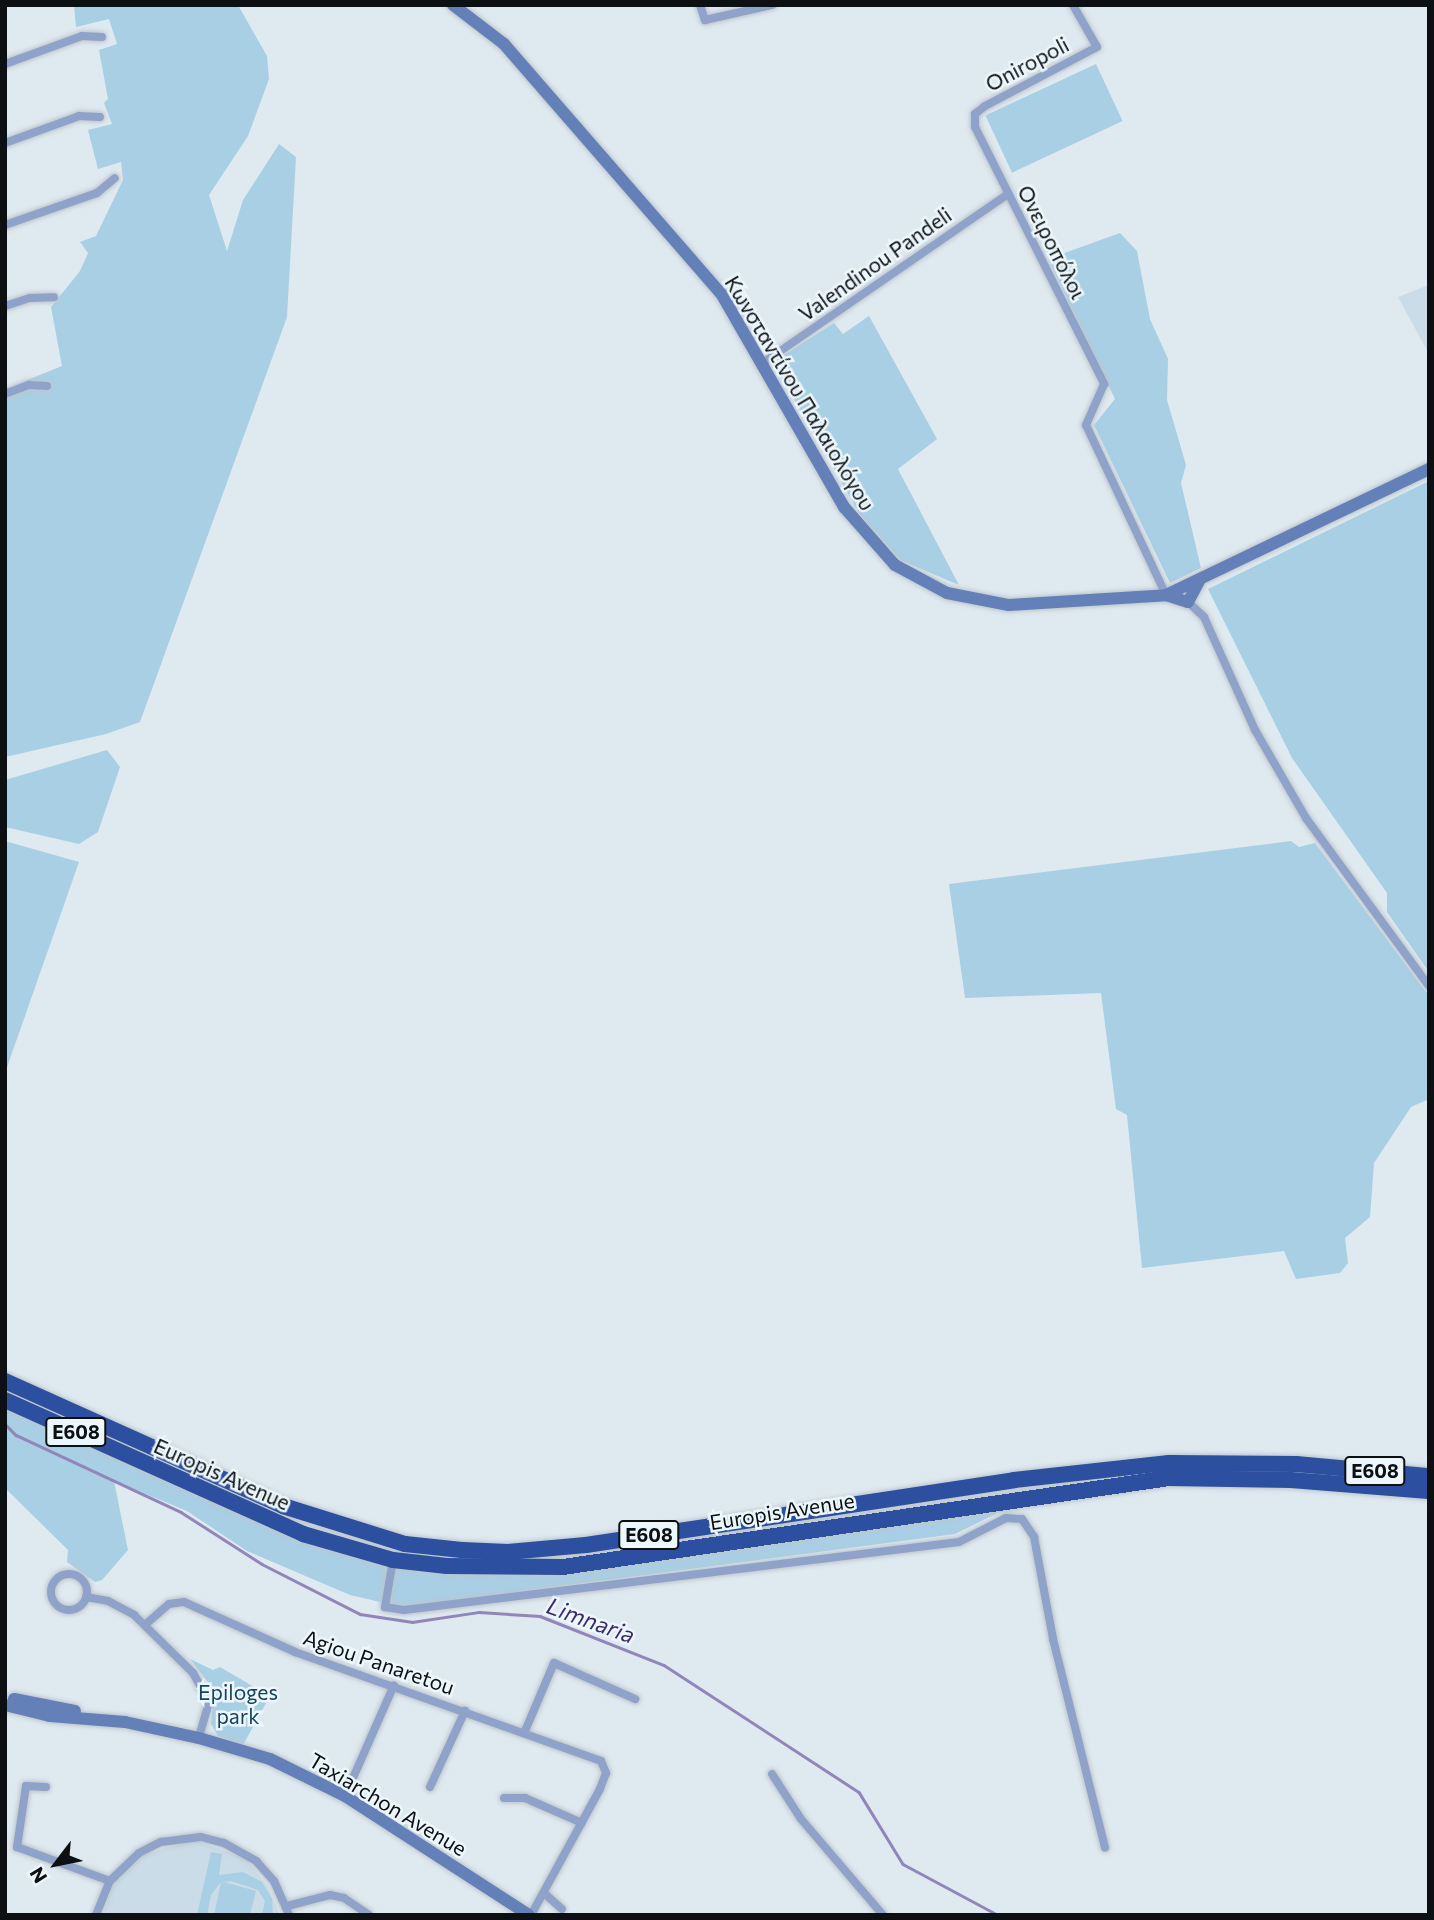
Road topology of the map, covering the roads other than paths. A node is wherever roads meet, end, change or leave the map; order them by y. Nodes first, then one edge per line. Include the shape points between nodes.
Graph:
1 (453, 5) edge
2 (700, 5) edge
3 (772, 5) edge
4 (1073, 5) edge
5 (102, 37) dead end
6 (5, 64) edge
7 (100, 117) dead end
8 (5, 143) edge
9 (115, 178) dead end
10 (1008, 194) junction
11 (5, 225) edge
12 (54, 297) dead end
13 (5, 306) edge
14 (763, 363) junction
15 (47, 386) dead end
16 (5, 394) edge
17 (1429, 469) edge
18 (1200, 579) junction
19 (1166, 594) junction
20 (1188, 602) junction
21 (1429, 986) edge
22 (5, 1381) edge
23 (5, 1401) edge
24 (1429, 1476) edge
25 (1429, 1491) edge
26 (394, 1560) junction
27 (86, 1597) junction
28 (146, 1624) junction
29 (394, 1685) junction
30 (5, 1698) edge
31 (635, 1699) dead end
32 (5, 1705) edge
33 (465, 1711) junction
34 (95, 1717) junction
35 (525, 1731) junction
36 (199, 1738) junction
37 (772, 1774) dead end
38 (46, 1787) dead end
39 (430, 1787) dead end
40 (345, 1796) junction
41 (504, 1798) dead end
42 (582, 1823) junction
43 (1105, 1848) dead end
44 (110, 1881) junction
45 (544, 1894) junction
46 (562, 1909) dead end
47 (288, 1910) edge
48 (96, 1915) edge
49 (369, 1915) edge
50 (530, 1915) edge
51 (883, 1915) edge

1 - 14 street, Κωνσταντίνου Παλαιολόγου via 513,53 704,272
2 - 3 street via 705,20
4 - 10 street, Oniropoli via 1097,47 975,114 975,127
5 - 6 street via 82,36
7 - 8 street via 79,117
9 - 11 street via 97,193
10 - 14 street, Valendinou Pandeli
10 - 19 street, Ονειροπόλοι via 1104,384 1086,425
12 - 13 street
14 - 19 street, Κωνσταντίνου Παλαιολόγου via 858,527 912,578 967,599 1009,606
15 - 16 street via 34,384
17 - 18 street
18 - 19 street
18 - 20 street
19 - 20 street
20 - 21 street via 1204,617 1255,730 1306,818
22 - 24 highway, Europis Avenue / E608 via 283,1506 405,1544 462,1550 508,1552 586,1545 1014,1480 1169,1463 1296,1464
23 - 26 highway, Europis Avenue / E608 via 303,1534
25 - 26 highway, Europis Avenue / E608 via 1292,1480 1169,1478 563,1566 503,1569
26 - 43 street via 385,1607 404,1610 959,1542 1006,1518 1022,1519 1034,1537
27 - 27 street via 79,1607 64,1609 53,1601 51,1587 60,1576 74,1575 84,1583
27 - 28 street via 108,1601
28 - 29 street, Agiou Panaretou via 169,1604 184,1602 295,1652
28 - 36 street via 193,1673 209,1702
29 - 33 street, Agiou Panaretou
29 - 40 street
30 - 34 street, Taxiarchon Avenue
31 - 35 street via 554,1662
32 - 34 street, Taxiarchon Avenue via 50,1716
33 - 35 street, Agiou Panaretou
33 - 39 street
34 - 36 street, Taxiarchon Avenue
35 - 42 street, Agiou Panaretou via 577,1749 605,1768
36 - 40 street, Taxiarchon Avenue via 270,1759
37 - 51 street via 801,1819
38 - 44 street via 26,1786 17,1847
40 - 50 street, Taxiarchon Avenue
41 - 42 street via 525,1798
42 - 45 street
44 - 47 street via 149,1847 201,1837 248,1854 275,1881
44 - 48 street
45 - 46 street
45 - 50 street
47 - 49 street via 330,1895 344,1898

